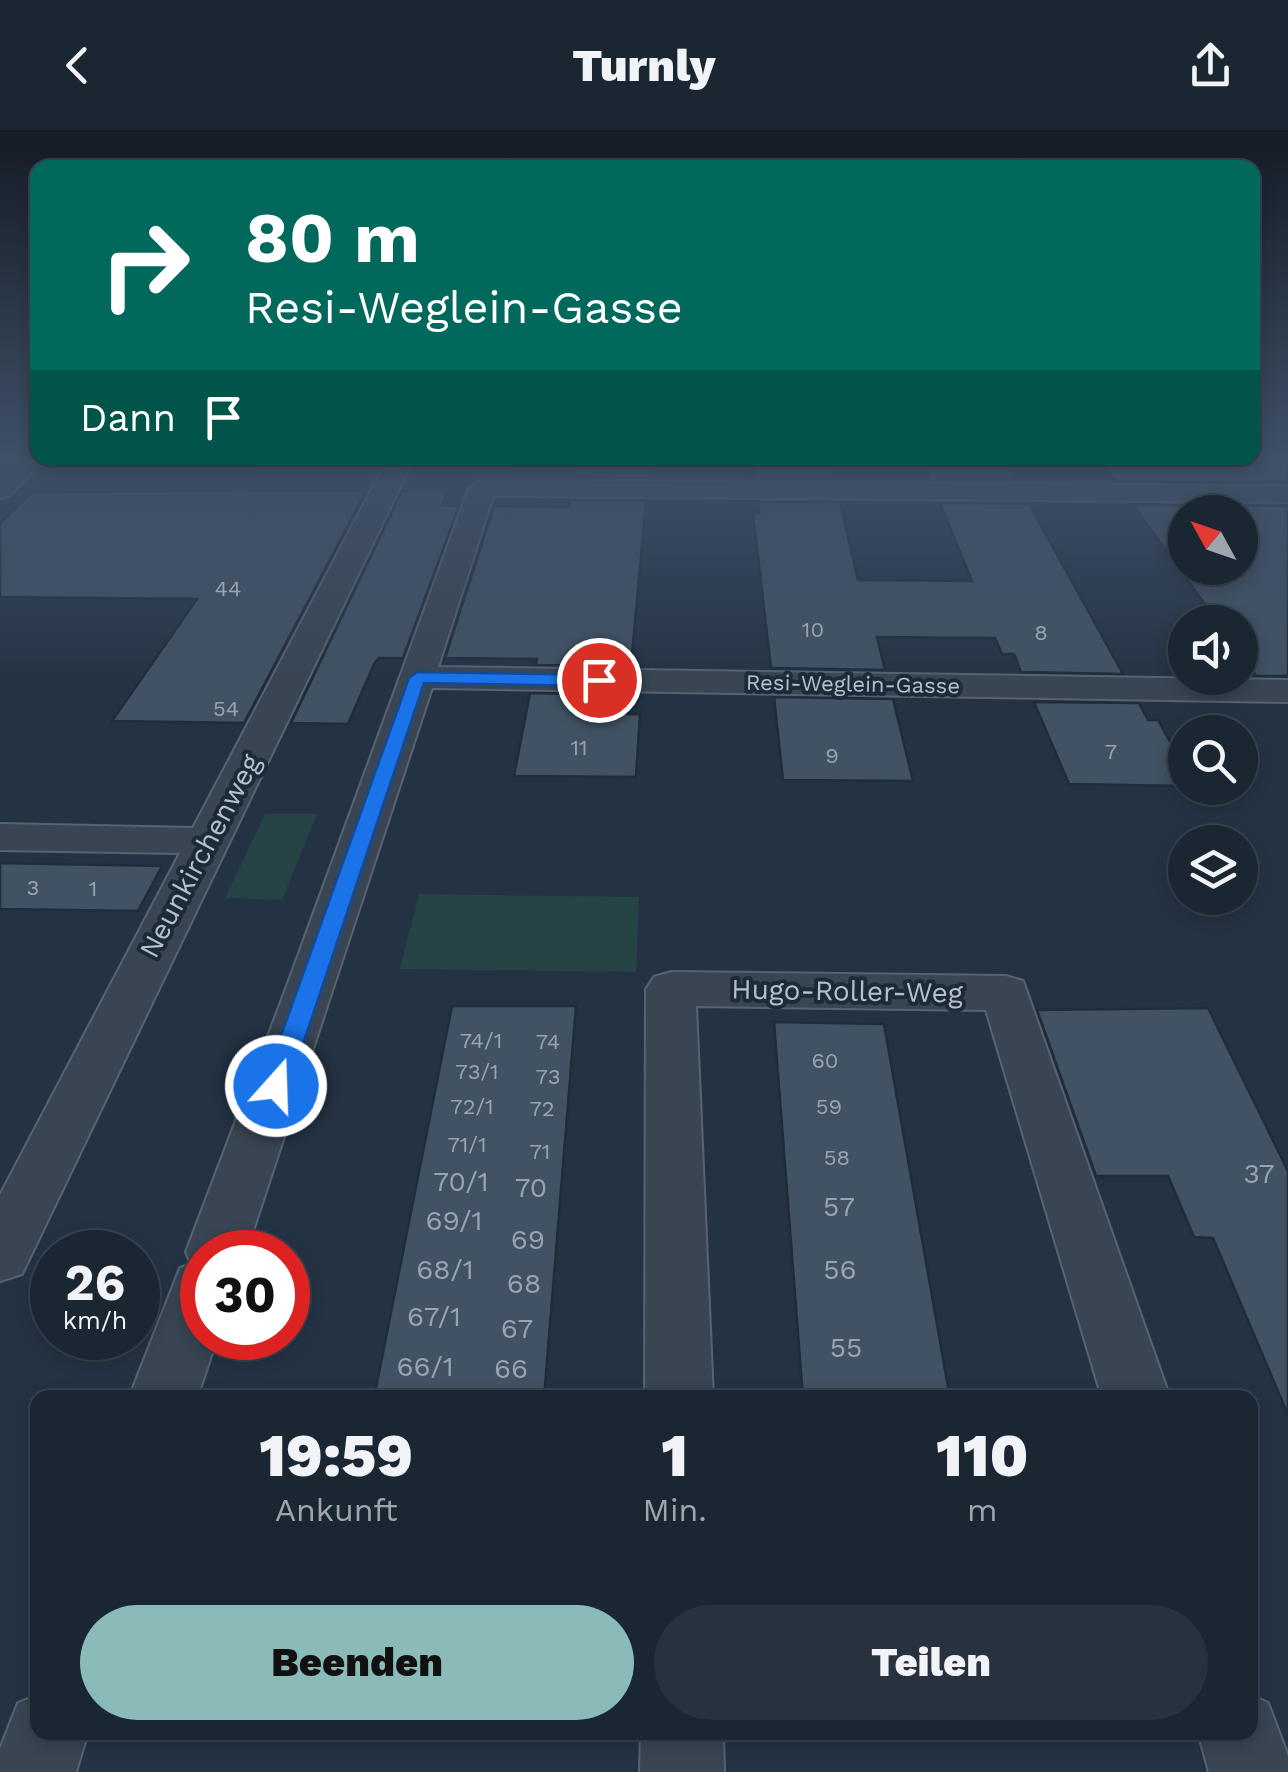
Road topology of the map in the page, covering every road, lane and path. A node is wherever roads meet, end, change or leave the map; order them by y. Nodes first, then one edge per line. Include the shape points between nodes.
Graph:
1 (364, 532) edge
2 (467, 532) edge
3 (417, 678) junction
4 (1288, 691) edge
5 (0, 838) edge
6 (210, 842) junction
7 (224, 1230) edge
8 (0, 1254) edge
9 (180, 1350) edge
10 (166, 1390) edge
11 (679, 1390) edge
12 (1133, 1390) edge
13 (44, 1740) edge
14 (682, 1740) edge
15 (1242, 1740) edge
16 (34, 1772) edge
17 (682, 1772) edge
18 (1252, 1772) edge

1 - 6 street, Neunkirchenweg
2 - 3 street
3 - 4 street, Resi-Weglein-Gasse
3 - 7 street
5 - 6 street
6 - 8 street, Neunkirchenweg
9 - 10 street
11 - 12 street, Hugo-Roller-Weg via 671,990 1006,993
13 - 16 street
14 - 17 street
15 - 18 street

